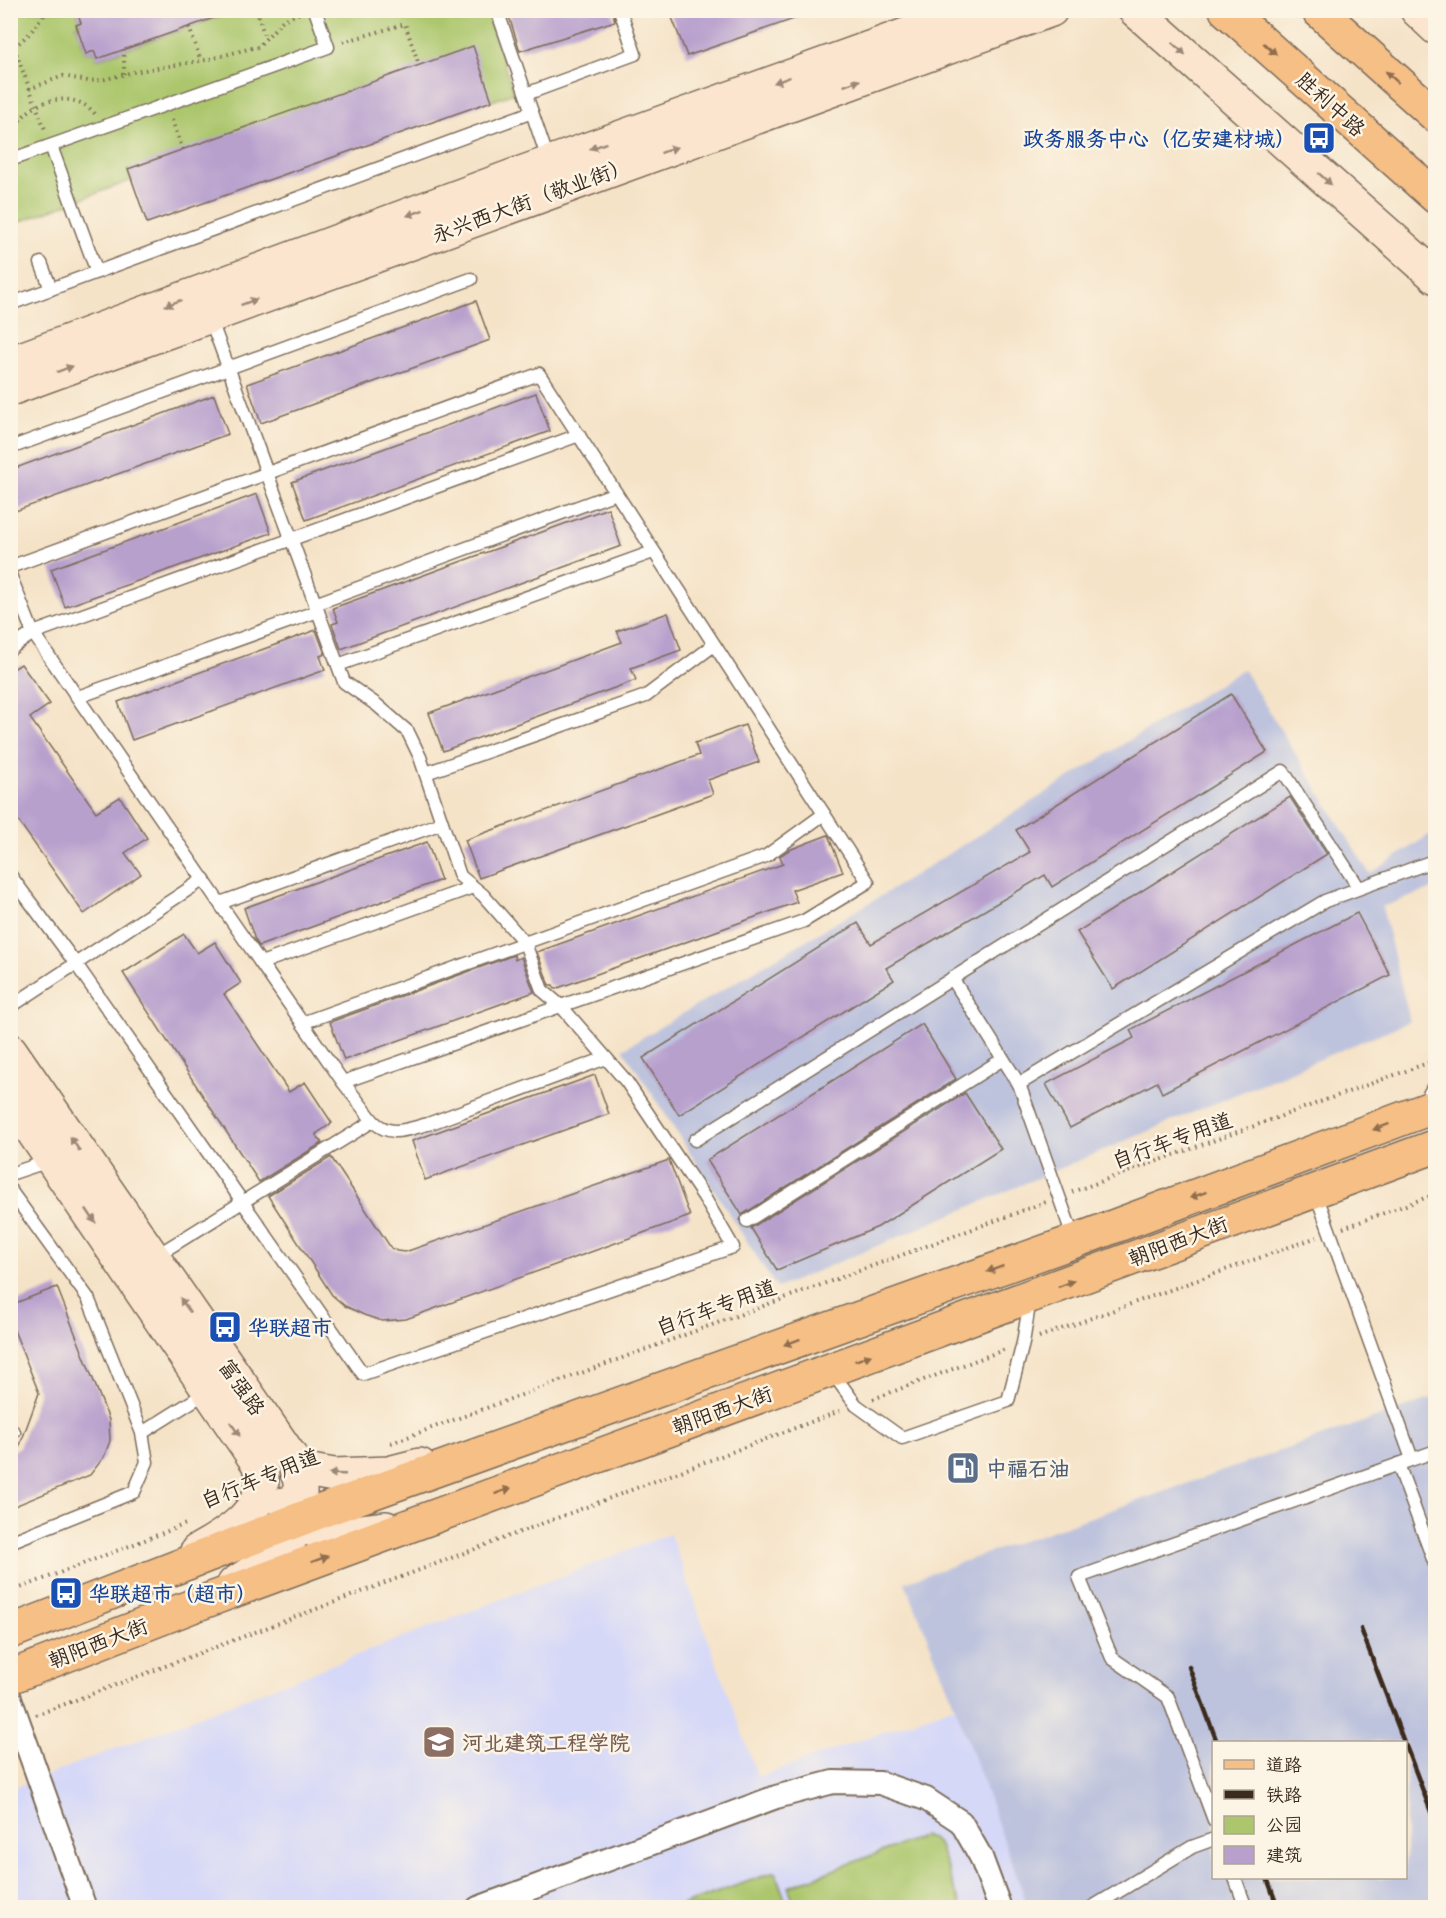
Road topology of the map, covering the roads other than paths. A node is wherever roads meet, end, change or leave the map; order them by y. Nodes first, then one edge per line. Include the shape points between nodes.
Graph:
1 (315, 10) edge
2 (497, 10) edge
3 (620, 10) edge
4 (975, 10) edge
5 (1051, 10) edge
6 (1135, 10) edge
7 (1226, 10) edge
8 (1318, 10) edge
9 (1416, 10) edge
10 (1436, 28) edge
11 (526, 94) junction
12 (1433, 109) edge
13 (532, 112) junction
14 (51, 146) junction
15 (14, 159) edge
16 (550, 163) junction
17 (1436, 197) edge
18 (41, 263) dead end
19 (97, 272) junction
20 (1436, 277) edge
21 (471, 279) dead end
22 (51, 289) junction
23 (10, 304) edge
24 (209, 317) junction
25 (10, 363) edge
26 (228, 368) junction
27 (10, 389) edge
28 (579, 435) junction
29 (10, 448) edge
30 (266, 474) junction
31 (616, 493) junction
32 (291, 540) junction
33 (653, 552) junction
34 (10, 567) edge
35 (10, 575) edge
36 (316, 607) junction
37 (33, 633) junction
38 (714, 645) junction
39 (10, 649) edge
40 (338, 665) junction
41 (78, 697) junction
42 (426, 773) junction
43 (824, 814) junction
44 (442, 823) junction
45 (1436, 860) edge
46 (10, 875) edge
47 (204, 879) junction
48 (473, 887) junction
49 (1359, 888) junction
50 (220, 903) junction
51 (525, 943) junction
52 (261, 963) junction
53 (76, 964) junction
54 (952, 978) junction
55 (561, 1006) junction
56 (10, 1007) edge
57 (302, 1023) junction
58 (10, 1050) edge
59 (606, 1058) junction
60 (1003, 1059) junction
61 (343, 1082) junction
62 (1436, 1082) edge
63 (1019, 1084) junction
64 (10, 1098) edge
65 (1428, 1109) edge
66 (373, 1121) junction
67 (695, 1140) dead end
68 (1436, 1146) edge
69 (53, 1160) junction
70 (10, 1174) edge
71 (10, 1190) edge
72 (1315, 1190) junction
73 (242, 1202) junction
74 (747, 1221) dead end
75 (1075, 1240) junction
76 (153, 1258) junction
77 (1030, 1297) junction
78 (831, 1370) junction
79 (209, 1391) junction
80 (142, 1433) junction
81 (498, 1446) junction
82 (1436, 1451) edge
83 (1412, 1459) junction
84 (293, 1460) junction
85 (1398, 1464) junction
86 (262, 1473) junction
87 (296, 1520) junction
88 (411, 1525) junction
89 (10, 1542) edge
90 (1436, 1567) edge
91 (126, 1587) junction
92 (195, 1605) junction
93 (10, 1632) edge
94 (10, 1677) edge
95 (10, 1698) edge
96 (1212, 1815) edge
97 (1212, 1840) edge
98 (1235, 1879) edge
99 (522, 1900) edge
100 (85, 1908) edge
101 (478, 1908) edge
102 (1000, 1908) edge
103 (1091, 1908) edge
104 (1246, 1908) edge

1 - 14 lane via 328,47
2 - 11 lane
3 - 11 lane via 635,54
4 -> 16 main road, 永兴西大街（敬业街）
24 -> 5 main road, 永兴西大街（敬业街）
6 -> 20 main road
7 -> 17 main road, 胜利中路
12 -> 8 main road
9 - 10 main road
11 - 13 lane
13 - 16 lane
13 - 19 lane
14 - 15 lane
14 - 19 lane
16 -> 25 main road, 永兴西大街（敬业街）
18 - 22 lane
19 - 22 lane
21 - 26 lane
22 - 23 lane
24 - 26 lane
27 -> 24 main road, 永兴西大街（敬业街）
26 - 29 lane
26 - 30 lane
28 - 30 lane via 539,374
28 - 31 lane
28 - 32 lane
30 - 32 lane
30 - 34 lane
31 - 33 lane
31 - 36 lane
32 - 36 lane
32 - 37 lane
33 - 38 lane
33 - 40 lane
35 - 37 lane
36 - 40 lane
36 - 41 lane
37 - 39 lane
37 - 41 lane
38 - 42 lane via 646,696
38 - 43 lane
40 - 42 lane via 344,682 408,732
41 - 47 lane
42 - 44 lane
43 - 51 lane via 766,856
43 - 55 lane via 868,882 804,921
44 - 48 lane via 460,876
44 - 50 lane
45 - 49 lane
46 - 53 lane
47 - 50 lane
47 - 53 lane
48 - 51 lane
48 - 52 lane
49 - 54 lane via 1283,771
49 - 63 lane via 1325,901
50 - 52 lane
51 - 55 lane via 542,990
51 - 57 lane
52 - 57 lane
53 - 56 lane
53 - 73 lane
54 - 60 lane
54 - 67 lane
55 - 59 lane
55 - 61 lane
57 - 61 lane
76 -> 58 main road, 富强路
59 - 66 lane via 429,1124 398,1132 381,1130
59 - 73 lane via 626,1081 704,1197 733,1247 363,1374
60 - 63 lane
60 - 74 lane
61 - 66 lane
62 - 65 lane
63 - 75 lane
64 - 69 main road, 富强路
65 -> 75 main road, 朝阳西大街
66 - 73 lane
68 - 72 main road, 朝阳西大街
69 - 70 lane
69 -> 79 main road, 富强路
71 - 80 lane via 88,1298
77 -> 72 main road, 朝阳西大街
72 - 83 lane
73 - 76 lane
75 -> 81 main road, 朝阳西大街
84 -> 76 main road, 富强路
78 -> 77 main road, 朝阳西大街
77 - 78 lane via 1008,1401 902,1438 856,1405
88 -> 78 main road, 朝阳西大街
79 - 80 lane
79 -> 86 main road, 富强路
80 - 89 lane via 147,1462 134,1492
81 -> 84 main road, 富强路 via 388,1473 311,1472
81 - 87 main road, 朝阳西大街
82 - 83 lane
83 - 85 lane
84 - 87 main road via 300,1480
85 - 90 lane
85 - 96 lane via 1079,1577 1112,1658 1168,1697
86 - 87 main road, 富强路
86 - 91 main road via 258,1497 229,1533
87 - 88 main road via 304,1527 342,1533
87 - 91 main road, 朝阳西大街
87 - 92 main road via 292,1536 269,1562
92 -> 88 main road, 朝阳西大街
91 - 93 main road, 朝阳西大街
92 - 94 main road, 朝阳西大街
95 - 100 street
97 - 103 lane
98 - 104 lane
99 - 101 street
99 - 102 street via 776,1797 833,1782 880,1783 926,1799 961,1822 981,1857

